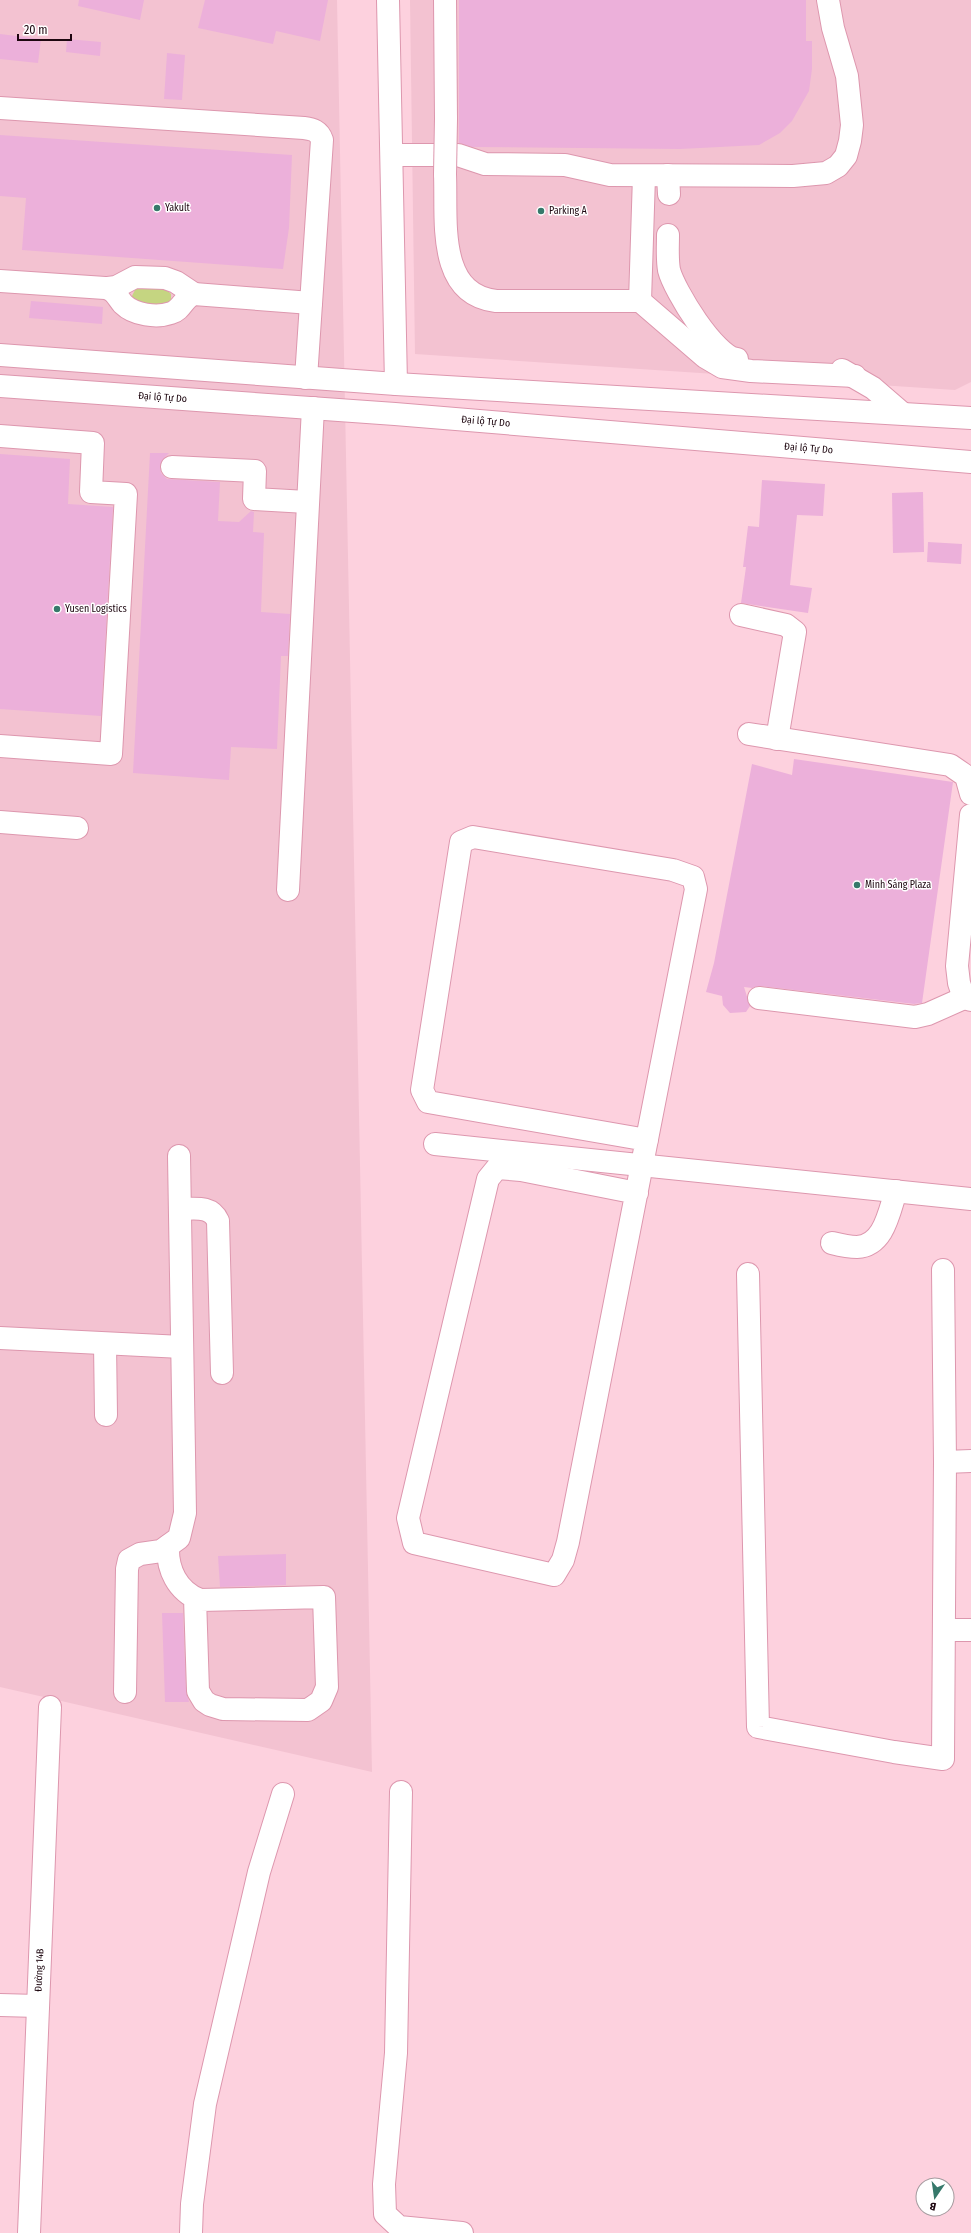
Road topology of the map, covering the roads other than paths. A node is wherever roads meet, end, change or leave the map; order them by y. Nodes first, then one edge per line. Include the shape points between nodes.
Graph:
1 (388, 0) edge
2 (445, 0) edge
3 (828, 0) edge
4 (0, 108) edge
5 (392, 155) junction
6 (644, 176) junction
7 (668, 235) dead end
8 (0, 280) edge
9 (108, 288) junction
10 (194, 294) junction
11 (640, 301) junction
12 (311, 303) junction
13 (0, 355) edge
14 (855, 376) junction
15 (306, 378) junction
16 (396, 384) junction
17 (0, 386) edge
18 (313, 408) junction
19 (902, 413) junction
20 (971, 418) edge
21 (0, 436) edge
22 (971, 462) edge
23 (172, 468) dead end
24 (307, 502) junction
25 (740, 614) dead end
26 (749, 734) dead end
27 (777, 739) junction
28 (0, 746) edge
29 (971, 794) edge
30 (971, 815) edge
31 (0, 822) edge
32 (77, 828) dead end
33 (288, 890) dead end
34 (759, 998) dead end
35 (967, 999) edge
36 (647, 1140) junction
37 (435, 1144) dead end
38 (179, 1156) dead end
39 (642, 1165) junction
40 (896, 1191) junction
41 (637, 1193) junction
42 (971, 1199) edge
43 (180, 1209) junction
44 (832, 1244) dead end
45 (942, 1270) dead end
46 (748, 1274) dead end
47 (0, 1338) edge
48 (105, 1344) junction
49 (182, 1347) junction
50 (222, 1373) dead end
51 (106, 1415) dead end
52 (971, 1461) edge
53 (945, 1462) junction
54 (168, 1546) junction
55 (195, 1598) junction
56 (944, 1630) junction
57 (971, 1630) edge
58 (125, 1692) dead end
59 (50, 1708) dead end
60 (401, 1792) dead end
61 (282, 1794) dead end
62 (0, 2005) edge
63 (38, 2006) junction
64 (28, 2233) edge
65 (190, 2233) edge
66 (462, 2233) edge

1 - 5 street
2 - 11 street, bridge via 447,244 455,274 464,287 484,300
3 - 6 street via 847,76 851,114 849,148 838,166 826,173 805,176 668,185
4 - 12 street via 304,128 317,131 322,140
5 - 6 street via 458,155 484,164 565,165 593,172
5 - 16 street
6 - 11 street
7 - 14 street via 670,271 674,281 692,314 710,339 730,358 839,368
8 - 9 street
9 - 10 street via 116,287 135,277 164,278 176,282
9 - 10 street via 129,308 138,313 148,314 174,312 187,297
10 - 12 street
11 - 14 street via 705,357 722,367
12 - 15 street
13 - 15 street
14 - 19 street
15 - 16 street
16 - 19 street
17 - 18 street, Đại lộ Tự Do
18 - 22 street, Đại lộ Tự Do
18 - 24 street
19 - 20 street
21 - 28 street via 93,443 91,492 126,494 111,754
23 - 24 street via 255,471 254,499
24 - 33 street
25 - 27 street via 786,625 795,632
26 - 27 street
27 - 29 street via 950,765 966,776
30 - 35 street via 956,966 959,983
31 - 32 street
34 - 35 street via 915,1017
36 - 36 street via 696,888 693,877 674,870 473,837 462,842 422,1090 428,1102
36 - 39 street
37 - 39 street
38 - 43 street
39 - 40 street
39 - 41 street
40 - 42 street
40 - 44 street via 883,1230 872,1243 857,1247
41 - 41 street via 521,1170 497,1168 488,1179 408,1518 414,1544 554,1575 563,1560
43 - 49 street
43 - 50 street via 200,1208 216,1215 218,1221
45 - 53 street
46 - 56 street via 758,1727 943,1759
47 - 48 street
48 - 49 street
48 - 51 street
49 - 54 street via 185,1513 179,1538
52 - 53 street
53 - 56 street
54 - 55 street via 169,1563 175,1579
54 - 58 street via 161,1551 140,1554 129,1560
55 - 55 street via 207,1600 324,1597 327,1687 321,1701 308,1710 224,1709 216,1708 204,1701 196,1685
56 - 57 street
59 - 63 street, Đường 14B
60 - 66 street via 396,2053 384,2184 385,2214 399,2227
61 - 65 street via 260,1872 205,2104
62 - 63 street
63 - 64 street, Đường 14B

